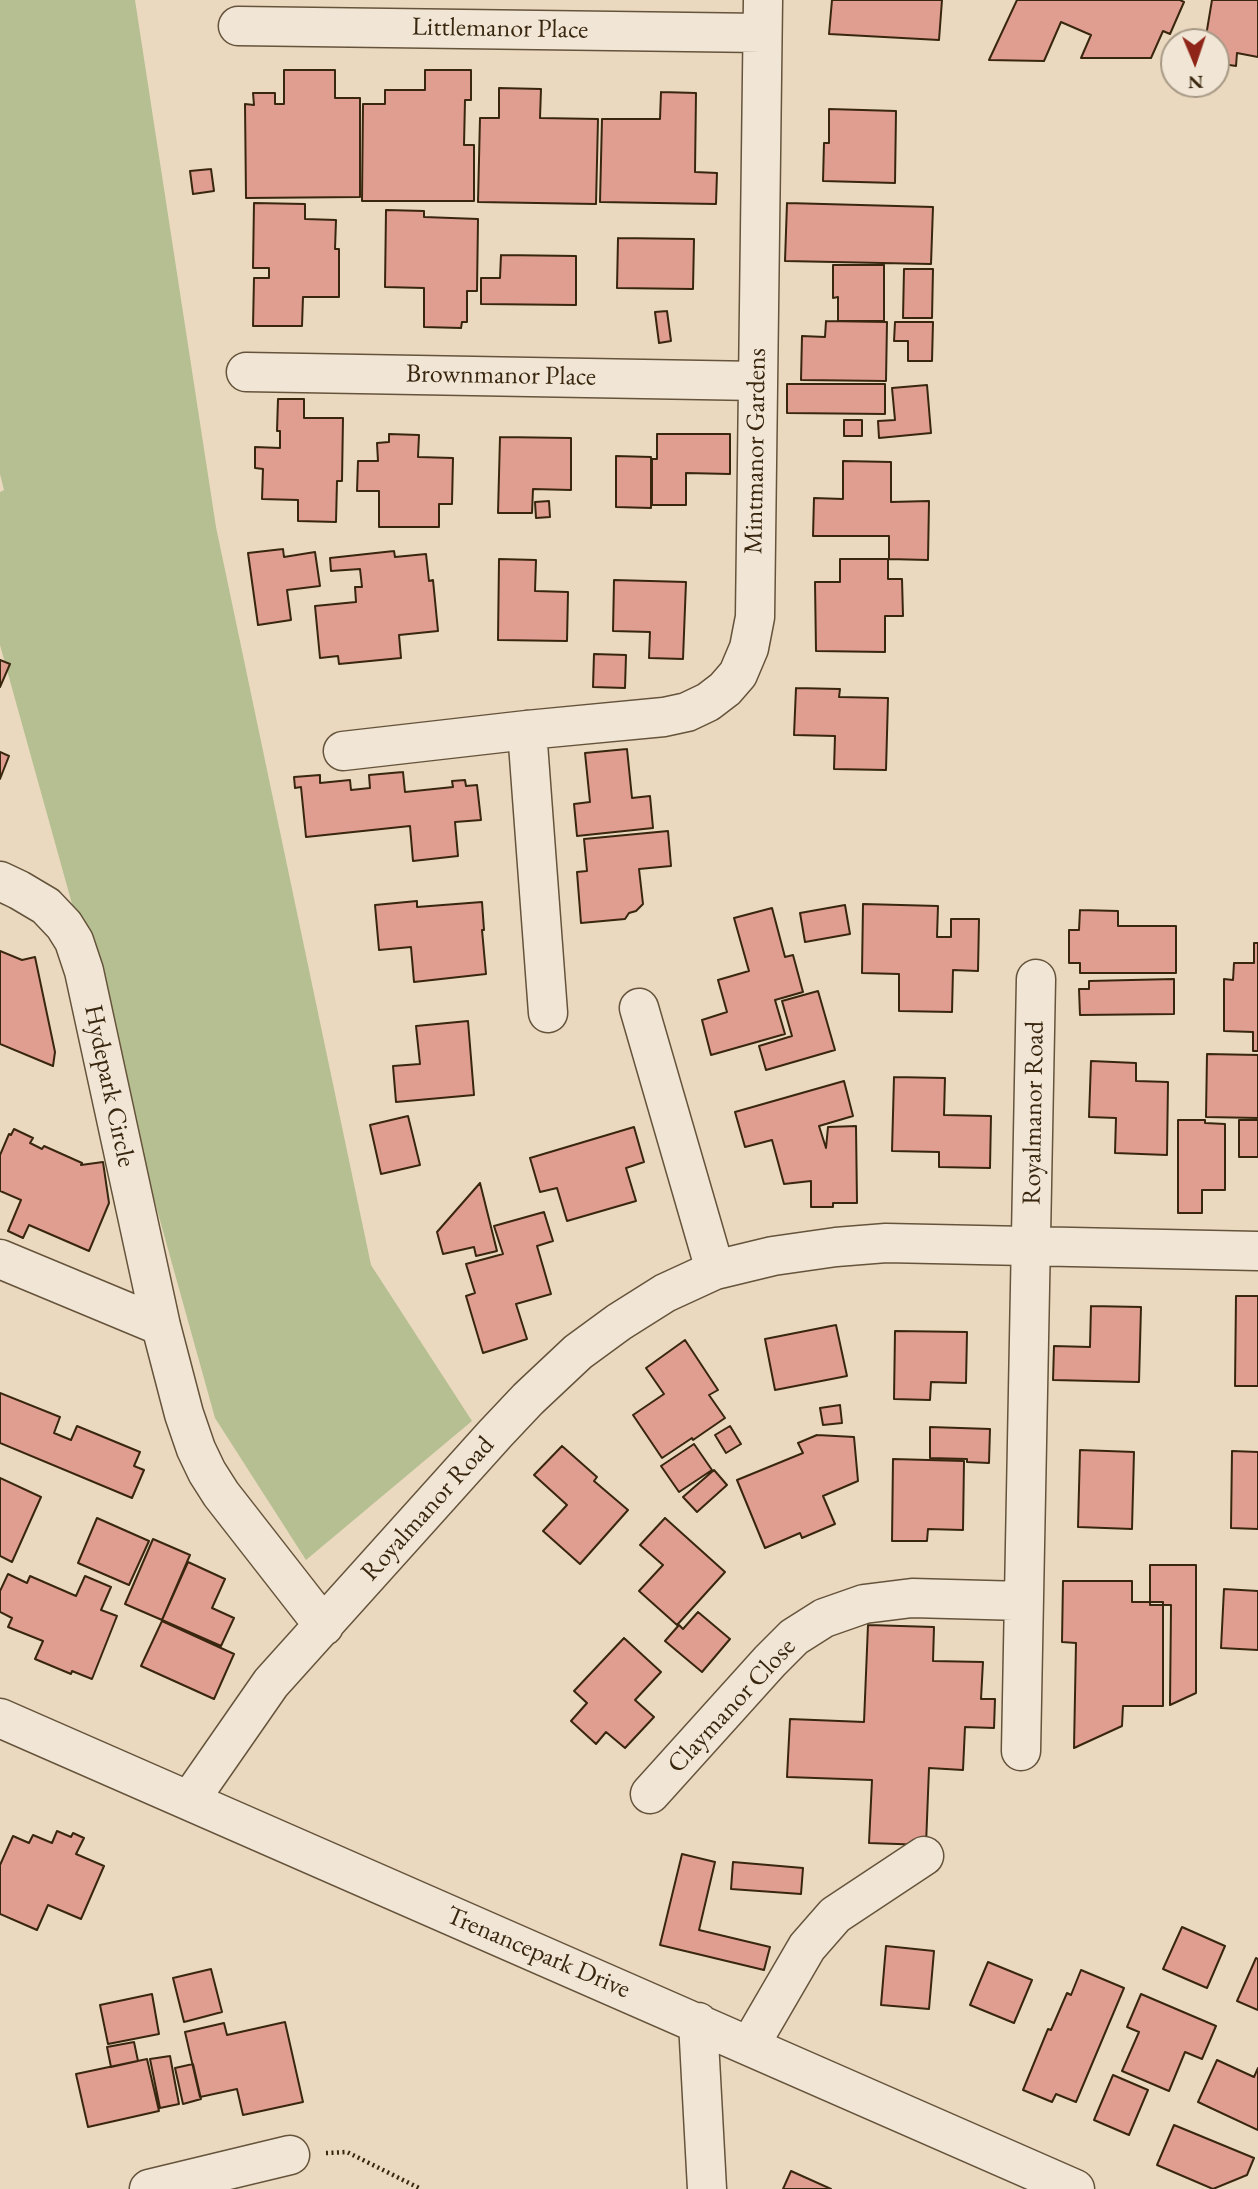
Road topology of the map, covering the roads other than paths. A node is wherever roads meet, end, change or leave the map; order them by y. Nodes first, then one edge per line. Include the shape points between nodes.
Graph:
1 (762, 16) edge
2 (238, 26) dead end
3 (246, 372) dead end
4 (757, 381) junction
5 (527, 730) junction
6 (343, 751) dead end
7 (0, 881) edge
8 (1036, 979) dead end
9 (639, 1008) dead end
10 (548, 1013) dead end
11 (1032, 1247) junction
12 (1258, 1251) edge
13 (0, 1259) edge
14 (715, 1270) junction
15 (161, 1326) junction
16 (1023, 1601) junction
17 (324, 1626) junction
18 (0, 1718) edge
19 (1021, 1751) dead end
20 (650, 1794) dead end
21 (189, 1801) junction
22 (924, 1856) dead end
23 (698, 2022) junction
24 (750, 2045) junction
25 (290, 2155) road end
26 (149, 2189) edge
27 (707, 2189) edge
28 (1075, 2189) edge

1 - 2 street, Littlemanor Place
1 - 4 street, Mintmanor Gardens
3 - 4 street, Brownmanor Place
4 - 5 street, Mintmanor Gardens via 755,617 738,674 708,702 687,712
5 - 6 street, Mintmanor Gardens
5 - 10 street
7 - 15 street, Hydepark Circle via 46,906 74,941
8 - 11 street, Royalmanor Road
9 - 14 street
11 - 12 street, Royalmanor Road
11 - 14 street, Royalmanor Road via 886,1243 773,1256
11 - 16 street
13 - 15 street
14 - 17 street, Royalmanor Road via 665,1293 578,1352 495,1434
15 - 17 street, Hydepark Circle via 184,1414 207,1472
16 - 19 street
16 - 20 street, Claymanor Close via 912,1598 864,1604 824,1618 794,1637 770,1661
17 - 21 street, Royalmanor Road via 271,1683
18 - 21 street, Trenancepark Drive
21 - 23 street, Trenancepark Drive
22 - 24 street via 835,1915 807,1947
23 - 24 street, Trenancepark Drive
23 - 27 street
24 - 28 street, Trenancepark Drive
25 - 26 street

